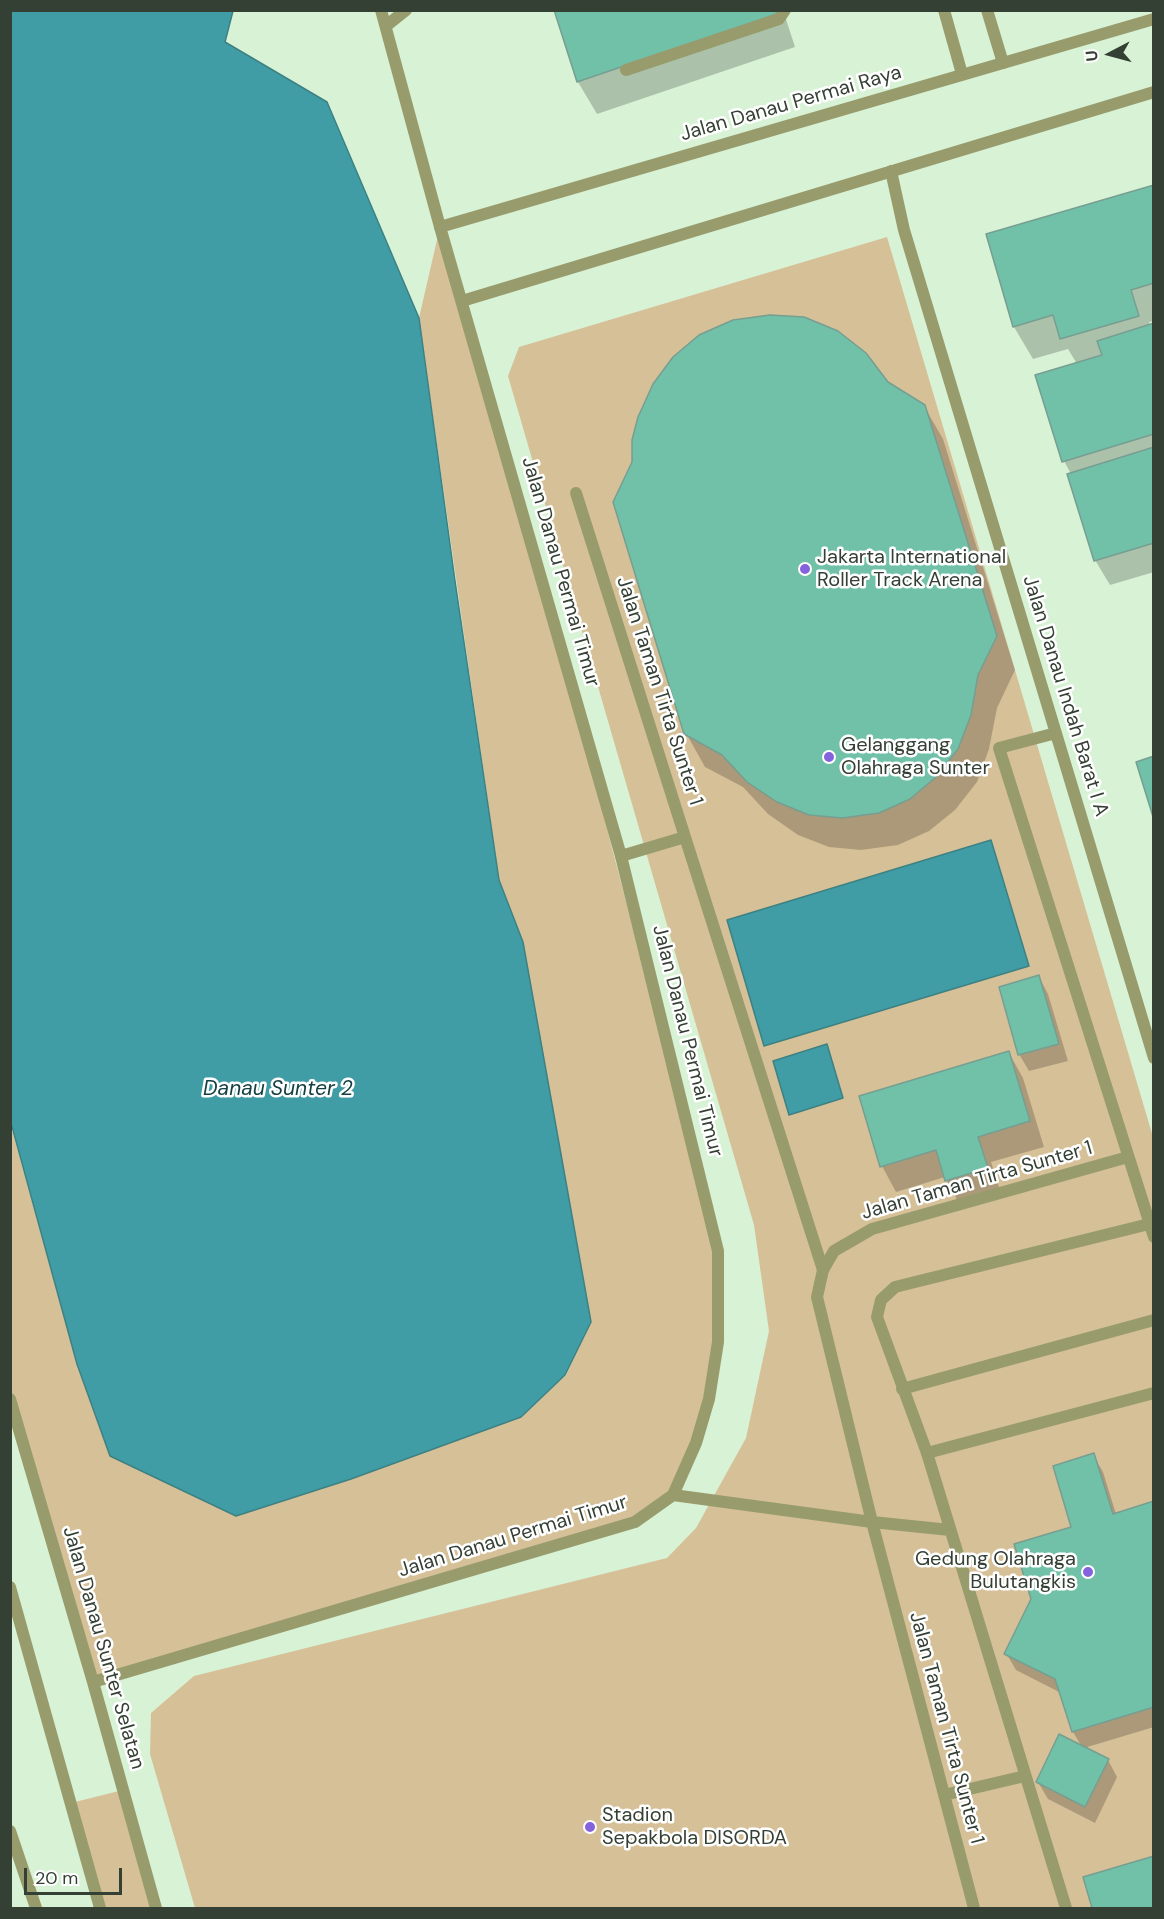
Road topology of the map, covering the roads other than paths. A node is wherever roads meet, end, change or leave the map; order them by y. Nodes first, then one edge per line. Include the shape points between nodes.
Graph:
1 (381, 10) edge
2 (406, 10) edge
3 (785, 10) edge
4 (944, 10) edge
5 (987, 10) edge
6 (1154, 19) edge
7 (386, 26) junction
8 (1003, 63) junction
9 (626, 70) dead end
10 (962, 74) junction
11 (1154, 92) edge
12 (891, 171) junction
13 (440, 227) junction
14 (462, 301) junction
15 (576, 493) dead end
16 (1056, 734) junction
17 (685, 837) junction
18 (621, 856) junction
19 (1154, 1058) edge
20 (1128, 1157) junction
21 (1149, 1224) junction
22 (1154, 1237) edge
23 (823, 1270) junction
24 (1154, 1320) edge
25 (902, 1389) junction
26 (1154, 1393) edge
27 (10, 1399) edge
28 (927, 1453) junction
29 (673, 1496) junction
30 (872, 1522) junction
31 (950, 1530) junction
32 (10, 1587) edge
33 (93, 1682) junction
34 (1025, 1776) junction
35 (944, 1796) junction
36 (10, 1831) edge
37 (36, 1908) edge
38 (100, 1908) edge
39 (156, 1908) edge
40 (974, 1908) edge
41 (1066, 1908) edge

1 - 7 street, Jalan Danau Permai Timur
2 - 7 street
3 - 9 street via 779,19
4 - 10 street
5 - 8 street
6 - 8 street, Jalan Danau Permai Raya
7 - 13 street, Jalan Danau Permai Timur
8 - 10 street, Jalan Danau Permai Raya
10 - 13 street, Jalan Danau Permai Raya
11 - 12 street
12 - 14 street
12 - 16 street, Jalan Danau Indah Barat I A via 902,224
13 - 14 street, Jalan Danau Permai Timur
14 - 18 street, Jalan Danau Permai Timur
15 - 17 street, Jalan Taman Tirta Sunter 1
16 - 19 street, Jalan Danau Indah Barat I A
16 - 20 street via 999,748
17 - 18 street, Jalan Taman Tirta Sunter 1
17 - 23 street
18 - 29 street, Jalan Danau Permai Timur via 718,1251 718,1342 709,1399 696,1443
20 - 21 street
20 - 23 street, Jalan Taman Tirta Sunter 1 via 872,1229 834,1251
21 - 22 street
21 - 25 street via 895,1287 881,1300 877,1317
23 - 30 street, Jalan Taman Tirta Sunter 1 via 817,1297
24 - 25 street
25 - 28 street
26 - 28 street
27 - 33 street, Jalan Danau Sunter Selatan
28 - 31 street
29 - 30 street
29 - 33 street, Jalan Danau Permai Timur via 635,1522
30 - 31 street
30 - 35 street, Jalan Taman Tirta Sunter 1
31 - 34 street
32 - 38 street
33 - 39 street, Jalan Danau Sunter Selatan
34 - 35 street
34 - 41 street
35 - 40 street, Jalan Taman Tirta Sunter 1
36 - 37 street

